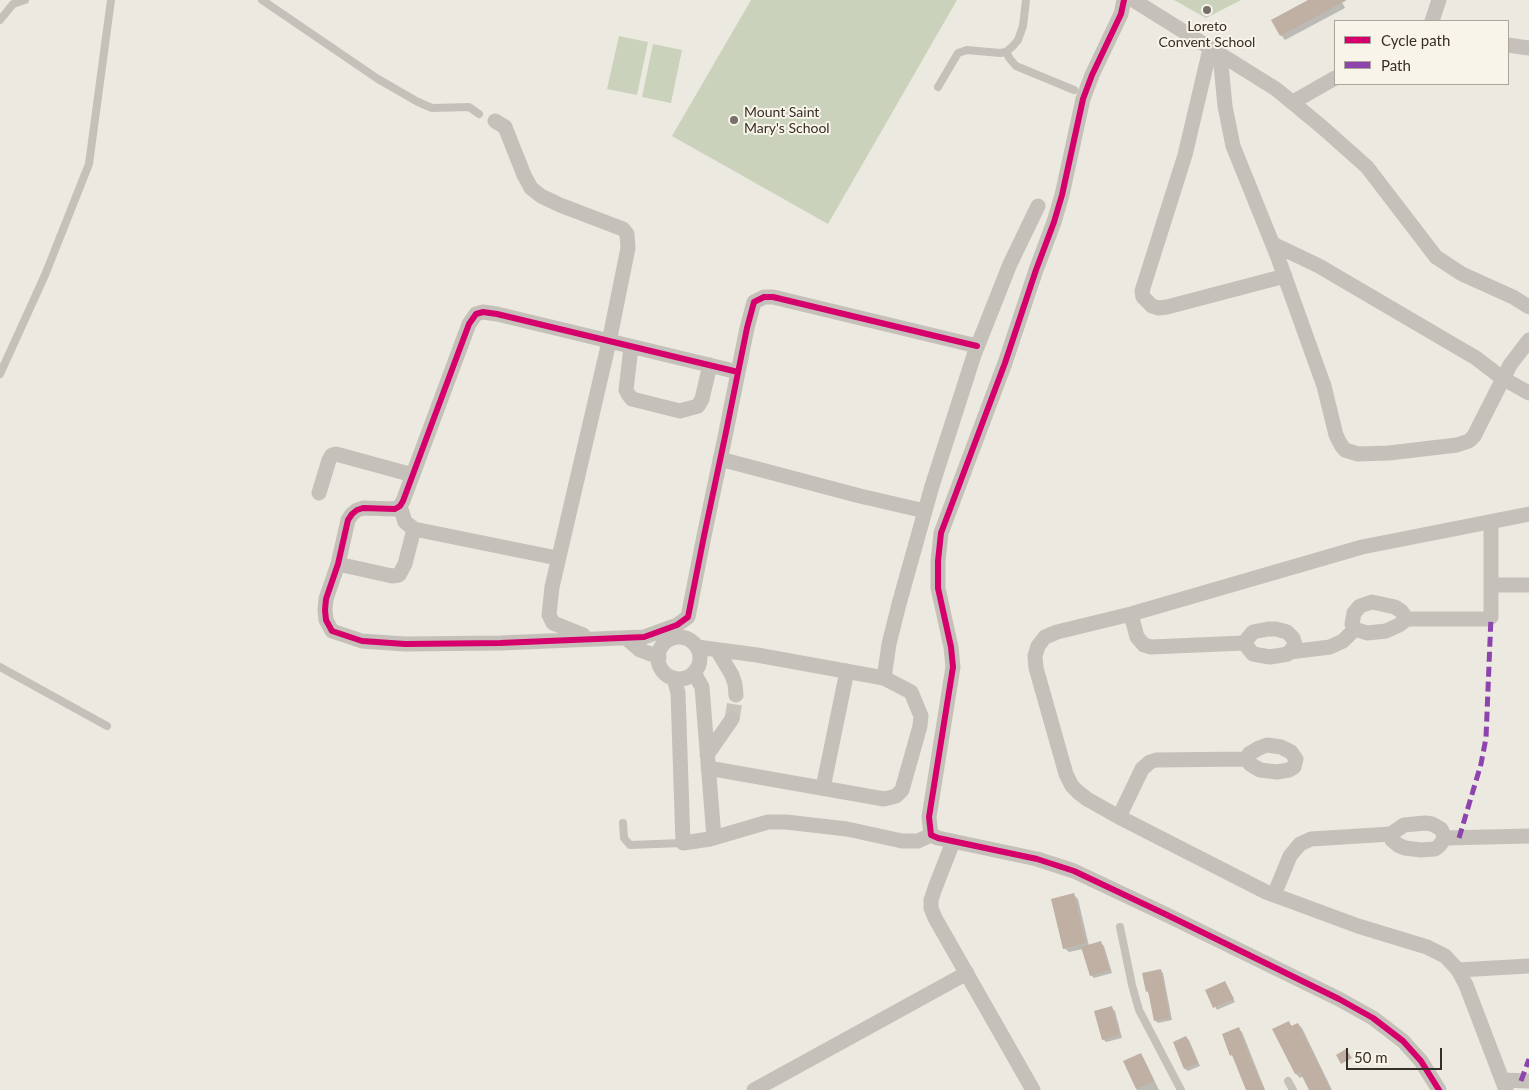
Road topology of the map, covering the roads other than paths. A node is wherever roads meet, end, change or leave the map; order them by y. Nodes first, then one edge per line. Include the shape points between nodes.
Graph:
1 (25, 0) edge
2 (111, 0) edge
3 (262, 0) edge
4 (1026, 0) edge
5 (1124, 0) edge
6 (1133, 0) edge
7 (1439, 0) edge
8 (0, 20) edge
9 (1432, 20) edge
10 (1509, 45) edge
11 (1529, 48) edge
12 (1006, 52) junction
13 (1215, 52) junction
14 (1334, 79) edge
15 (938, 87) dead end
16 (1074, 90) dead end
17 (1293, 102) junction
18 (479, 114) dead end
19 (496, 121) dead end
20 (1038, 206) dead end
21 (1274, 244) junction
22 (1285, 276) junction
23 (1529, 307) edge
24 (1529, 340) edge
25 (609, 342) junction
26 (978, 346) junction
27 (631, 347) junction
28 (710, 365) junction
29 (738, 372) junction
30 (0, 374) edge
31 (1502, 378) junction
32 (1529, 393) edge
33 (720, 459) junction
34 (413, 475) junction
35 (319, 493) dead end
36 (400, 506) junction
37 (925, 510) junction
38 (1529, 514) edge
39 (1491, 522) junction
40 (414, 529) junction
41 (557, 558) junction
42 (338, 564) junction
43 (1491, 585) junction
44 (1529, 585) edge
45 (1131, 614) junction
46 (1407, 619) junction
47 (684, 621) junction
48 (1355, 629) junction
49 (684, 637) junction
50 (591, 638) junction
51 (626, 638) junction
52 (662, 644) junction
53 (1244, 644) junction
54 (697, 647) junction
55 (717, 650) junction
56 (1290, 652) junction
57 (0, 667) edge
58 (847, 671) junction
59 (694, 673) junction
60 (674, 678) junction
61 (884, 678) junction
62 (736, 696) tunnel mouth
63 (732, 719) tunnel mouth
64 (107, 726) dead end
65 (1247, 759) dead end
66 (708, 761) junction
67 (823, 788) junction
68 (1119, 817) junction
69 (623, 822) dead end
70 (932, 834) junction
71 (1391, 834) junction
72 (1529, 836) edge
73 (714, 838) junction
74 (1445, 838) junction
75 (953, 842) junction
76 (683, 843) junction
77 (1274, 895) junction
78 (1120, 927) dead end
79 (1529, 966) edge
80 (1458, 970) junction
81 (967, 974) junction
82 (1288, 1081) dead end
83 (1529, 1081) edge
84 (1504, 1085) edge
85 (754, 1090) edge
86 (1033, 1090) edge
87 (1181, 1090) edge
88 (1293, 1090) edge
89 (1438, 1090) edge

1 - 8 lane via 13,4
2 - 30 lane via 87,170 45,275
3 - 18 lane via 378,79 418,102 432,108 469,107
4 - 12 lane via 1018,40
5 - 70 street via 1121,14 1086,92 1052,229 941,533 938,588 952,647 953,667 929,817
6 - 13 street
7 - 9 street
10 - 11 street
12 - 15 lane via 963,50 954,58
12 - 16 lane via 1016,66
13 - 17 street
13 - 21 street via 1231,139
13 - 22 street via 1142,297 1152,306 1167,307
14 - 17 street
17 - 23 street via 1367,168 1436,257 1462,274
19 - 25 street via 505,127 531,188 541,196 623,229 627,234 628,248
20 - 26 street via 1010,264
21 - 22 street
21 - 31 street via 1319,266 1476,358
22 - 31 street via 1324,386 1336,435 1350,452 1415,451 1463,444 1474,436
24 - 31 street
25 - 27 street
25 - 34 street via 497,314 476,314 469,324
25 - 41 street
26 - 29 street via 764,297 754,302 750,312
26 - 37 street
27 - 28 street
27 - 28 street via 628,394 632,399 680,410 698,406
28 - 29 street
29 - 33 street
31 - 32 street
33 - 37 street
33 - 47 street via 688,617
34 - 35 street via 336,454 329,460
34 - 36 street
36 - 40 street via 405,522
36 - 42 street via 389,510 363,508 352,514
37 - 61 street via 887,653
38 - 39 street
39 - 43 street
39 - 45 street via 1362,547
40 - 41 street
40 - 42 street via 399,575
41 - 50 street via 550,615 553,624
42 - 50 street via 326,598 326,620 332,631 353,639 406,644 525,643
43 - 44 street
43 - 46 street via 1491,617 1488,619
45 - 53 street via 1137,638 1150,647
45 - 68 street via 1045,637 1035,656 1072,786 1087,799
46 - 48 street via 1386,631 1367,633
46 - 48 street via 1395,607 1378,602 1366,603 1354,613 1352,624
47 - 49 street
47 - 52 street
48 - 56 street via 1343,641 1330,647
49 - 52 street via 674,637
49 - 54 street
50 - 51 street
51 - 52 street via 644,636
51 - 52 street via 640,650
52 - 60 street via 660,666 663,672
53 - 56 street via 1249,651 1260,656 1279,657
53 - 56 street via 1253,632 1276,629 1293,638 1295,645
54 - 55 street
54 - 59 street via 700,655
55 - 58 street
55 - 62 street via 732,675
57 - 64 lane
58 - 61 street
58 - 67 street
59 - 60 street via 685,678
59 - 66 street via 702,687
60 - 76 street via 678,693
61 - 67 street via 911,692 921,716 902,790 896,796 884,799
63 - 66 street
65 - 68 street via 1150,762 1142,769
66 - 67 street
66 - 73 street
68 - 77 street
69 - 76 lane via 624,838 630,845
70 - 73 street via 918,840 902,841 847,829 768,822
70 - 75 street
71 - 74 street via 1404,825 1425,822 1437,826
71 - 74 street via 1398,845 1422,850 1435,849
71 - 77 street via 1305,841 1294,849
72 - 74 street
73 - 76 street
75 - 81 street via 935,888 932,908
75 - 89 street via 1074,871 1339,999 1373,1018 1403,1041 1421,1061
77 - 80 street via 1427,947 1445,956
78 - 87 lane via 1136,999
79 - 80 street
80 - 84 street
81 - 85 street
81 - 86 street
82 - 88 lane
83 - 84 street

